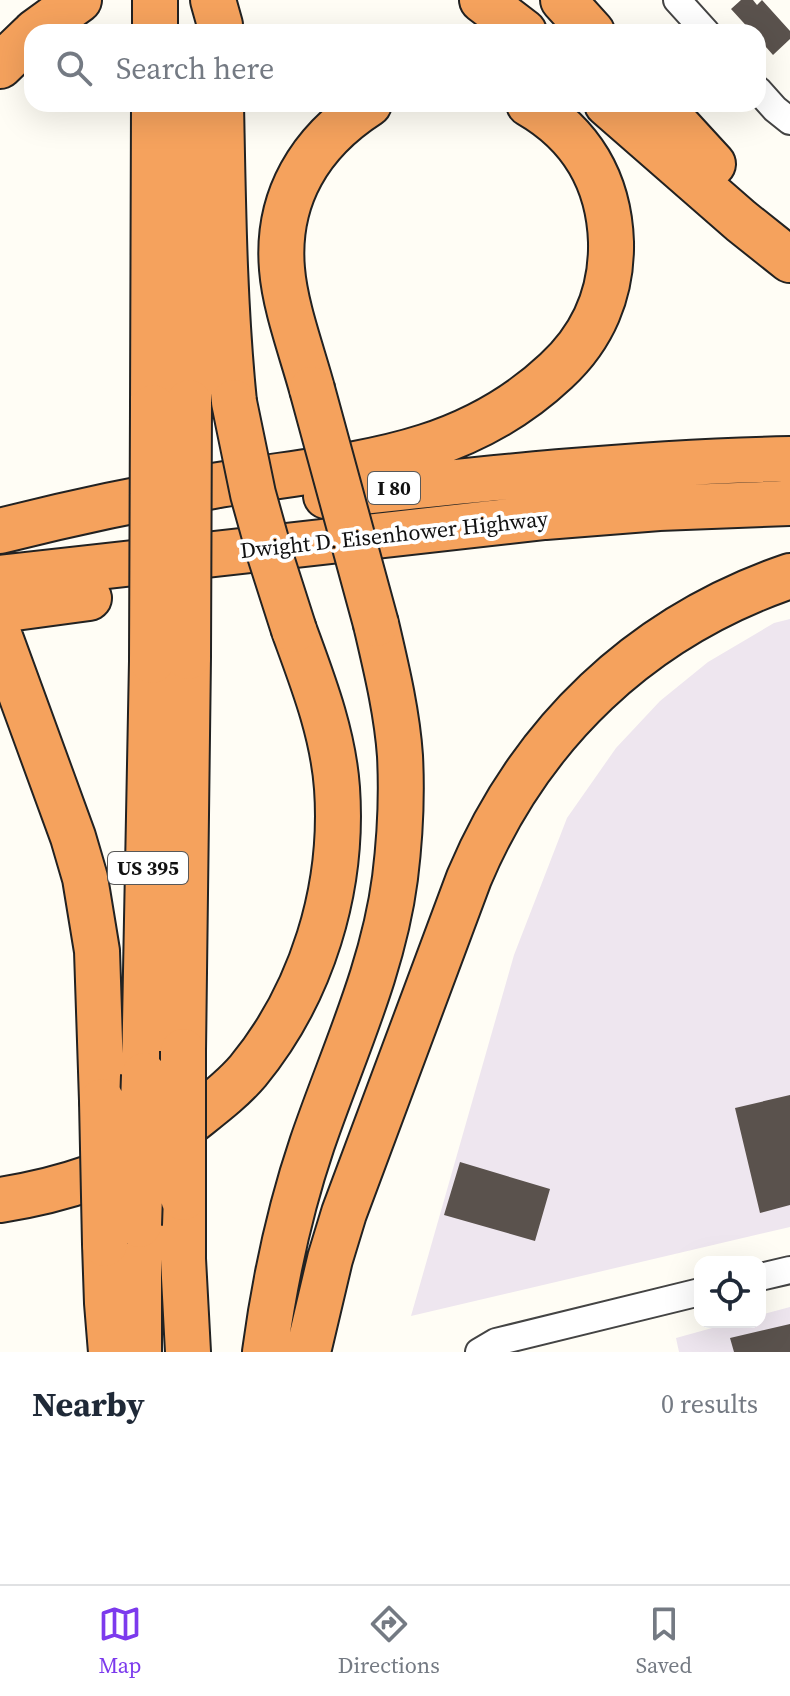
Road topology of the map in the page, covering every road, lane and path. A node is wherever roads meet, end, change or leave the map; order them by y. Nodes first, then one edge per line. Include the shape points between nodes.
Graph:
1 (79, 0) edge
2 (482, 0) edge
3 (563, 0) edge
4 (677, 0) edge
5 (46, 24) edge
6 (514, 24) edge
7 (585, 24) edge
8 (699, 24) edge
9 (24, 43) edge
10 (0, 66) edge
11 (766, 99) edge
12 (154, 112) edge
13 (190, 112) edge
14 (221, 112) edge
15 (358, 112) edge
16 (542, 112) edge
17 (616, 112) edge
18 (665, 112) edge
19 (790, 121) edge
20 (790, 243) edge
21 (790, 260) edge
22 (171, 404) junction
23 (790, 459) edge
24 (790, 503) edge
25 (659, 508) junction
26 (0, 531) edge
27 (790, 576) edge
28 (0, 578) edge
29 (0, 610) edge
30 (0, 637) edge
31 (170, 659) junction
32 (0, 1200) edge
33 (122, 1234) junction
34 (790, 1270) edge
35 (766, 1276) edge
36 (694, 1293) edge
37 (111, 1352) edge
38 (139, 1352) edge
39 (188, 1352) edge
40 (265, 1352) edge
41 (308, 1352) edge
42 (479, 1352) edge

1 - 5 highway
2 - 6 highway
3 - 7 highway
4 - 8 street
9 - 10 highway
11 - 19 street
12 - 22 highway, US 395
13 - 22 highway, US 395
14 - 32 highway, bridge via 234,402 270,555 331,746 337,787 334,877 309,968 270,1041 246,1073 165,1142 75,1184
15 - 40 highway, bridge via 318,147 295,187 287,209 282,270 387,673 400,753 399,837 374,973 311,1147 279,1269
16 - 26 highway via 590,162 607,205 611,252 603,298 584,341 541,385 467,432 405,454 144,498
17 - 21 highway
18 - 20 highway
22 - 31 highway, US 395, bridge
23 - 26 highway, Dwight D. Eisenhower Highway / I 80 via 534,473
24 - 25 highway, Dwight D. Eisenhower Highway / I 80
25 - 28 highway, Dwight D. Eisenhower Highway / I 80
25 - 29 highway via 595,528 529,540
27 - 41 highway via 705,613 627,665 563,725 511,793 469,878 344,1213
30 - 33 highway, bridge via 85,878 98,966 102,1101
31 - 33 highway, US 395, bridge via 144,1075
31 - 39 highway, US 395, bridge
33 - 37 highway via 107,1303
33 - 38 highway, US 395
34 - 35 street
36 - 42 street via 496,1342

